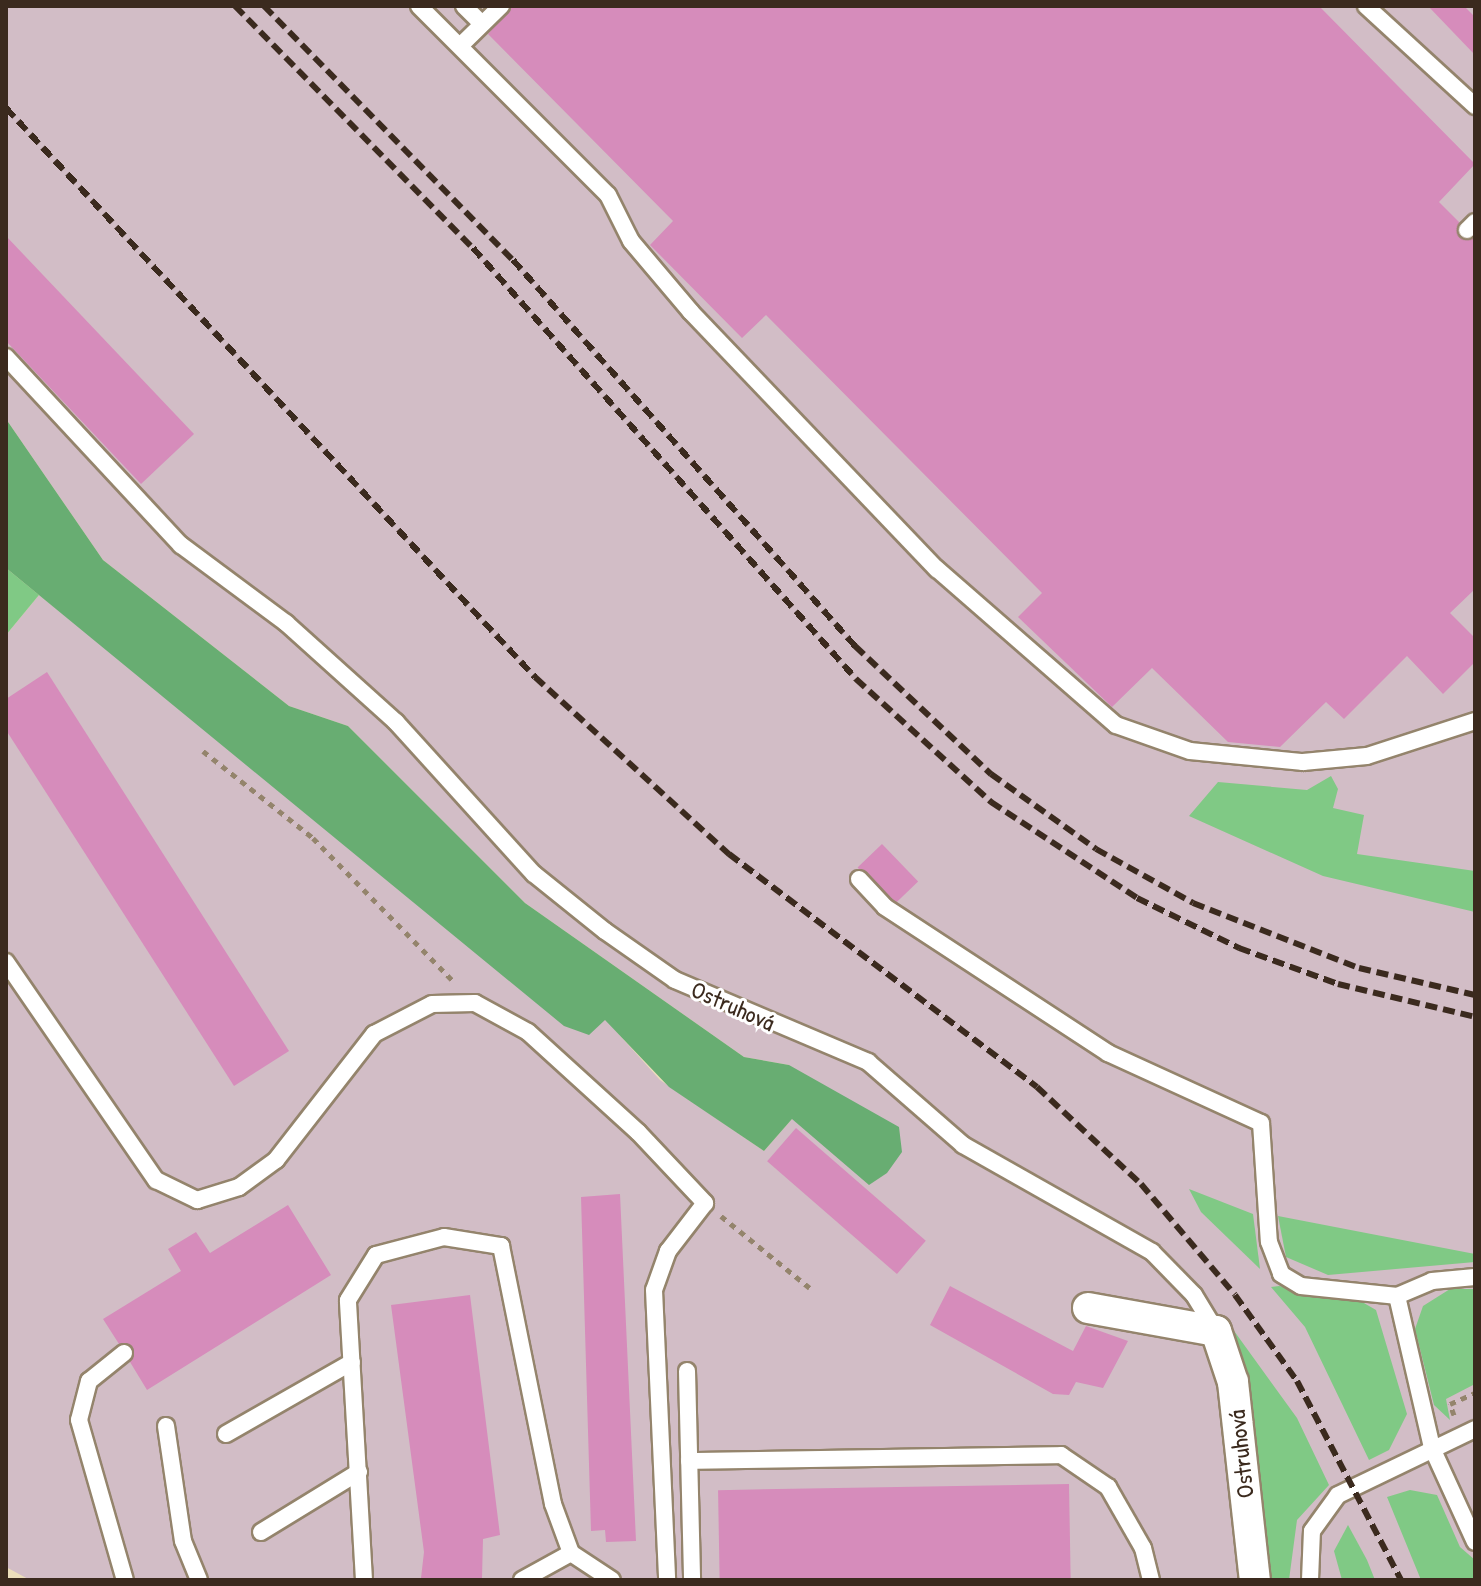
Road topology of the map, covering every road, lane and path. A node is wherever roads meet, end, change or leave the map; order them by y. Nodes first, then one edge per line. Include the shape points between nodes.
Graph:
1 (419, 6) edge
2 (464, 6) edge
3 (501, 6) edge
4 (1366, 6) edge
5 (482, 24) junction
6 (461, 45) junction
7 (1475, 106) edge
8 (6, 357) edge
9 (1475, 721) edge
10 (203, 751) dead end
11 (859, 879) dead end
12 (6, 962) edge
13 (475, 1003) junction
14 (705, 1203) junction
15 (1475, 1277) edge
16 (810, 1288) dead end
17 (1397, 1296) junction
18 (1088, 1308) dead end
19 (1216, 1331) junction
20 (124, 1353) dead end
21 (352, 1362) junction
22 (687, 1371) dead end
23 (166, 1426) dead end
24 (1475, 1429) edge
25 (226, 1434) dead end
26 (1432, 1448) junction
27 (689, 1461) junction
28 (359, 1472) junction
29 (261, 1532) dead end
30 (1475, 1542) edge
31 (571, 1553) junction
32 (125, 1580) edge
33 (199, 1580) edge
34 (364, 1580) edge
35 (522, 1580) edge
36 (612, 1580) edge
37 (667, 1580) edge
38 (692, 1580) edge
39 (1151, 1580) edge
40 (1255, 1580) edge
41 (1310, 1580) edge

1 - 6 lane
2 - 5 lane
3 - 5 lane
4 - 7 lane
5 - 6 lane
6 - 9 lane via 608,195 631,241 691,312 937,569 1116,725 1190,751 1303,762 1367,756
8 - 19 lane, Ostruhová via 181,545 286,623 396,722 534,874 675,980 868,1062 963,1145 1152,1252 1194,1295
10 - 13 path via 313,838
11 - 17 lane via 885,907 1108,1053 1261,1123 1269,1242 1281,1274 1301,1286
12 - 13 lane via 156,1180 197,1200 239,1187 276,1160 374,1034 432,1004
13 - 14 lane via 528,1032
14 - 16 path
14 - 37 lane via 668,1251 654,1290
15 - 17 lane via 1432,1281
17 - 26 lane
18 - 19 street
19 - 40 street, Ostruhová via 1233,1382
20 - 32 lane via 89,1381 79,1420
21 - 25 lane
21 - 28 lane
21 - 31 lane via 348,1300 376,1255 444,1237 501,1246 553,1504
22 - 27 lane
23 - 33 lane via 183,1541
24 - 26 lane
26 - 30 lane
26 - 41 lane via 1356,1484 1322,1512 1309,1546
27 - 38 lane
27 - 39 lane via 1061,1455 1108,1487 1143,1548
28 - 29 lane
28 - 34 lane
31 - 35 lane
31 - 36 lane

